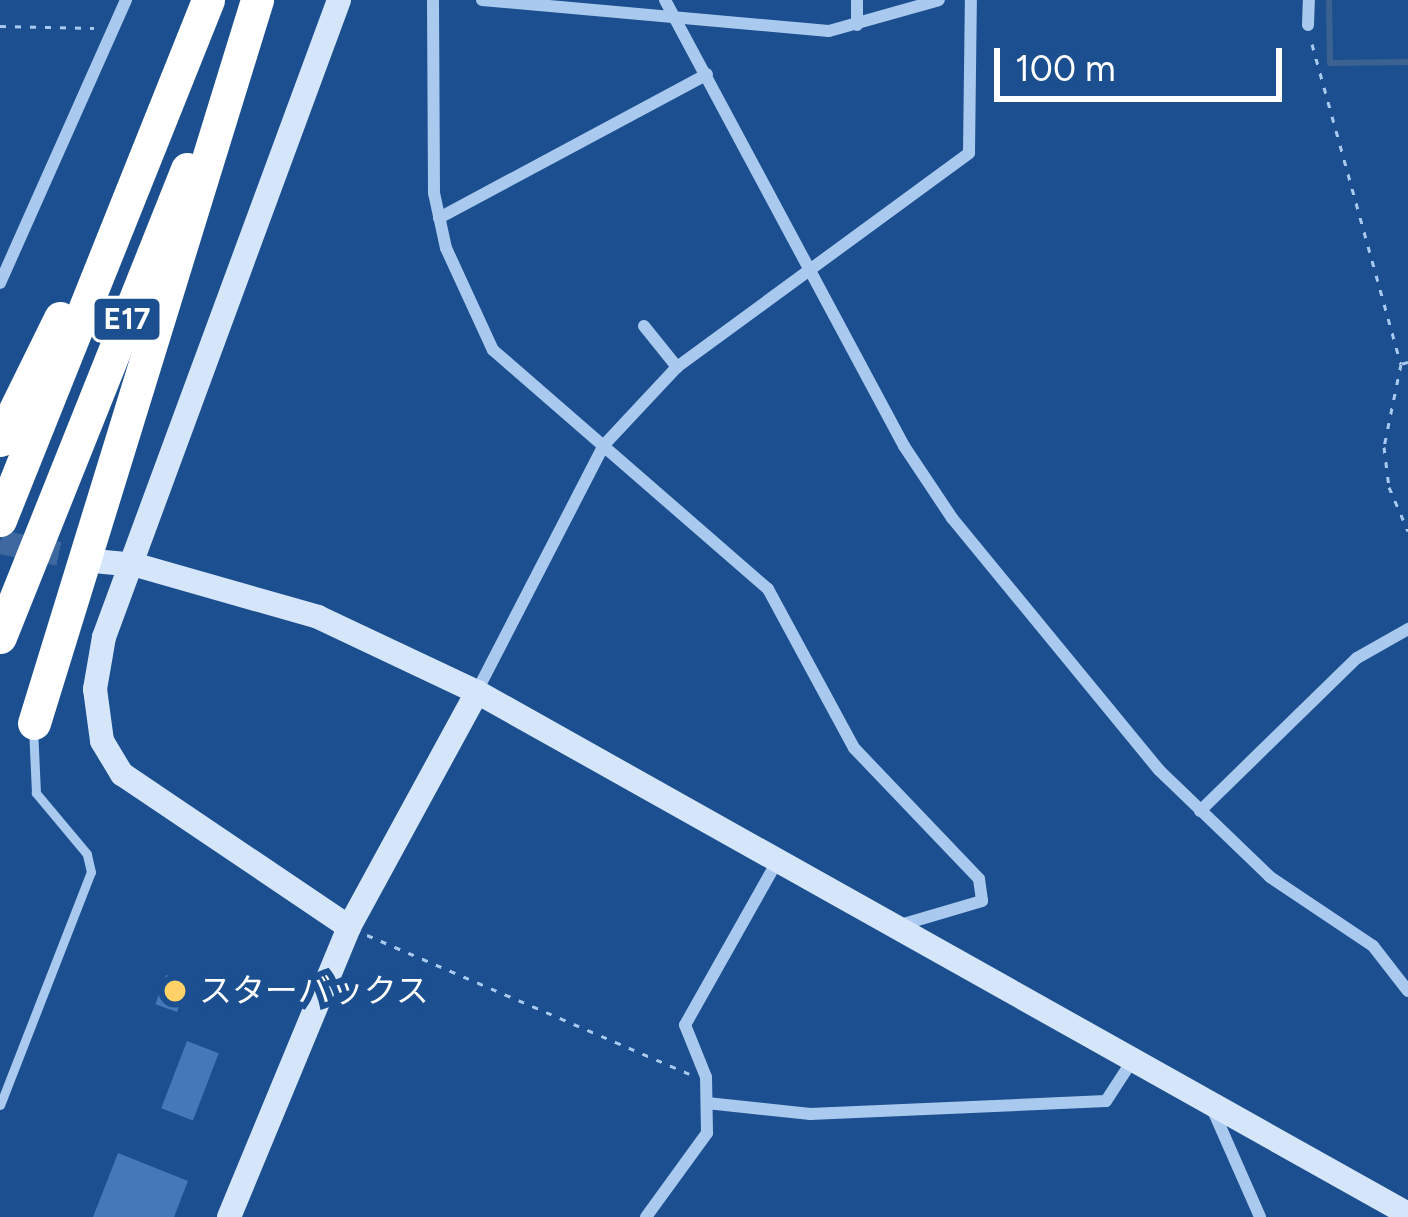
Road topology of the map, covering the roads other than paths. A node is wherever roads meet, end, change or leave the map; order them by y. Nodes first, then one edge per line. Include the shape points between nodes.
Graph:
1 (126, 0) edge
2 (196, 0) edge
3 (208, 0) edge
4 (256, 0) edge
5 (339, 0) edge
6 (433, 0) edge
7 (482, 0) edge
8 (665, 0) edge
9 (856, 0) edge
10 (939, 0) edge
11 (971, 0) edge
12 (1309, 0) edge
13 (680, 23) junction
14 (856, 25) junction
15 (1308, 25) road end
16 (707, 74) junction
17 (440, 218) junction
18 (813, 271) junction
19 (0, 283) edge
20 (644, 326) dead end
21 (677, 368) junction
22 (0, 440) edge
23 (604, 445) junction
24 (0, 520) edge
25 (94, 561) tunnel mouth
26 (136, 565) junction
27 (1408, 629) edge
28 (0, 637) edge
29 (477, 692) junction
30 (34, 723) joint
31 (1201, 811) junction
32 (777, 862) junction
33 (896, 926) junction
34 (349, 927) junction
35 (1408, 991) edge
36 (1132, 1061) junction
37 (707, 1102) junction
38 (0, 1105) edge
39 (1212, 1108) junction
40 (1408, 1214) edge
41 (229, 1217) edge
42 (646, 1217) edge
43 (1259, 1217) edge

1 - 19 street
2 - 22 highway
3 - 24 highway, E17
4 - 28 highway, E17
4 - 30 highway
5 - 26 street via 225,299
6 - 17 street
7 - 13 street
8 - 13 street
9 - 14 street
10 - 14 street
11 - 18 street via 969,152
12 - 15 street
13 - 14 street via 829,32
13 - 16 street
16 - 17 street
16 - 18 street
17 - 23 street via 493,350
18 - 21 street
18 - 31 street via 904,446 952,518
20 - 21 street
21 - 23 street
23 - 29 street
23 - 33 street via 768,589 854,748 979,880 982,901
25 - 26 street
26 - 29 street via 318,617
26 - 34 street via 98,659 97,719 111,758 298,900
27 - 31 street via 1357,658
29 - 32 street
29 - 34 street
30 - 38 lane via 36,793 87,854 91,872
31 - 35 street via 1317,914 1373,946
32 - 33 street
32 - 37 street via 685,1025
33 - 36 street
34 - 41 street
36 - 37 street via 1106,1101 809,1114
36 - 39 street
37 - 42 street via 707,1133
39 - 40 street
39 - 43 street

